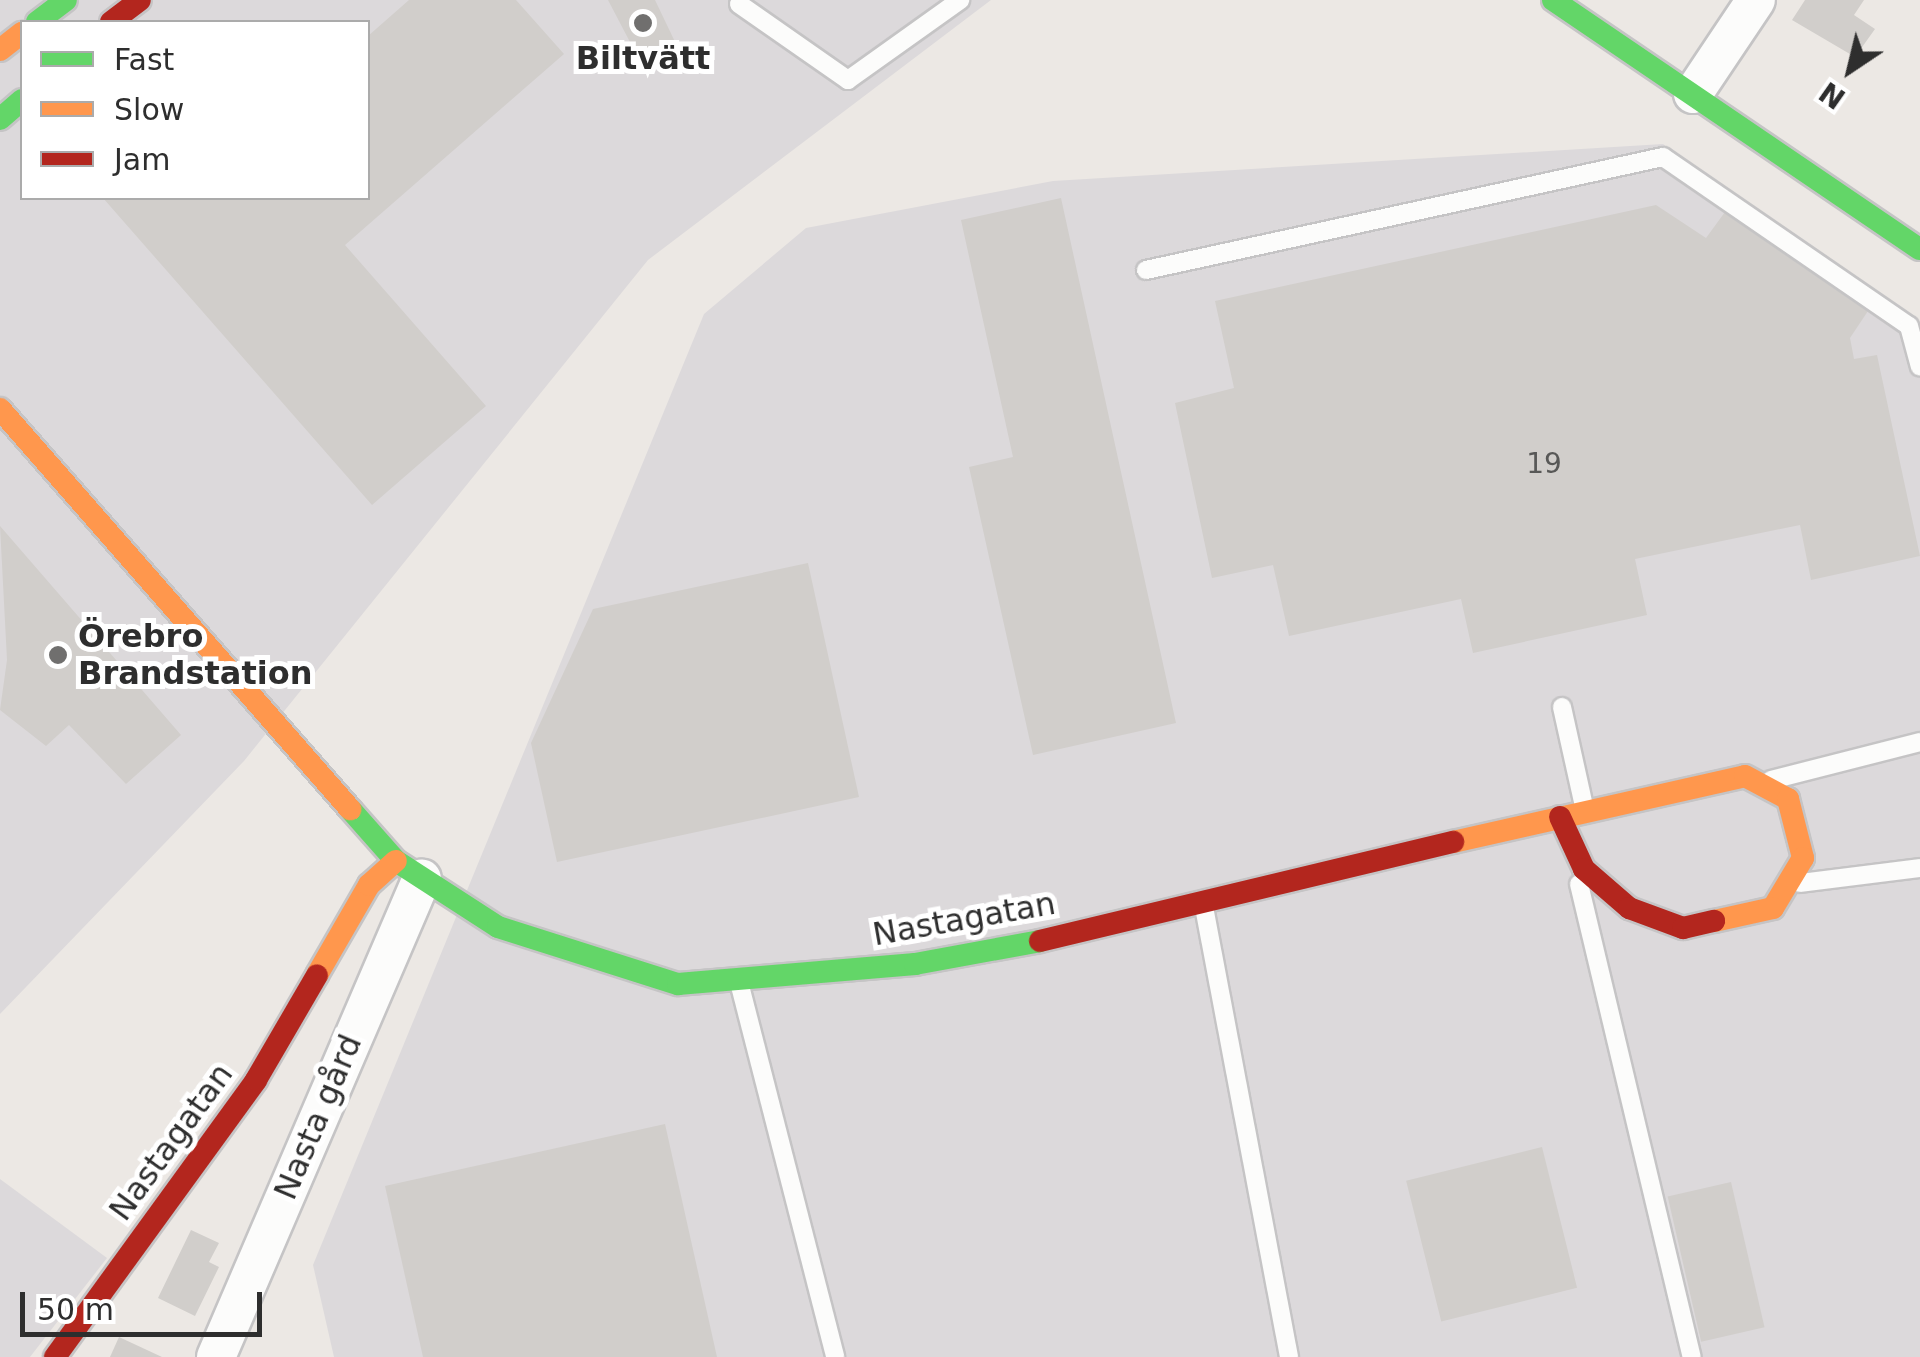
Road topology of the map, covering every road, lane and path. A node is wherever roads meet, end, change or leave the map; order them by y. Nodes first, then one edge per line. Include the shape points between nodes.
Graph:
1 (66, 0) edge
2 (140, 0) edge
3 (960, 0) edge
4 (1552, 0) edge
5 (1756, 0) edge
6 (739, 1) edge
7 (39, 20) edge
8 (114, 20) edge
9 (20, 35) edge
10 (0, 50) edge
11 (1694, 94) junction
12 (20, 102) edge
13 (0, 119) edge
14 (1920, 249) edge
15 (1146, 270) dead end
16 (1920, 367) edge
17 (0, 409) edge
18 (1562, 707) dead end
19 (1920, 742) edge
20 (1768, 781) junction
21 (1585, 812) junction
22 (1560, 817) junction
23 (1572, 854) junction
24 (1920, 868) edge
25 (409, 869) junction
26 (1795, 884) junction
27 (1203, 902) junction
28 (739, 981) junction
29 (55, 1357) edge
30 (216, 1357) edge
31 (835, 1357) edge
32 (1288, 1357) edge
33 (1692, 1357) edge

1 - 7 street
2 - 8 street
3 - 6 lane via 848,80
4 - 11 street
5 - 11 street
9 - 10 street
11 - 14 street
12 - 13 street
15 - 16 lane via 1663,157 1909,326
17 - 25 street, Nastagatan
18 - 21 lane
19 - 20 lane
20 - 21 street, Nastagatan via 1745,776
20 - 26 street via 1788,798 1796,828 1803,858
21 - 22 street, Nastagatan
22 - 23 street
22 - 27 street, Nastagatan
23 - 26 street via 1630,908 1684,928 1773,908
23 - 33 lane
24 - 26 lane
25 - 28 street, Nastagatan via 560,953 678,984
25 - 29 street, Nastagatan via 369,886 256,1080
25 - 30 street, Nasta gård
27 - 28 street, Nastagatan via 915,964
27 - 32 lane
28 - 31 lane

